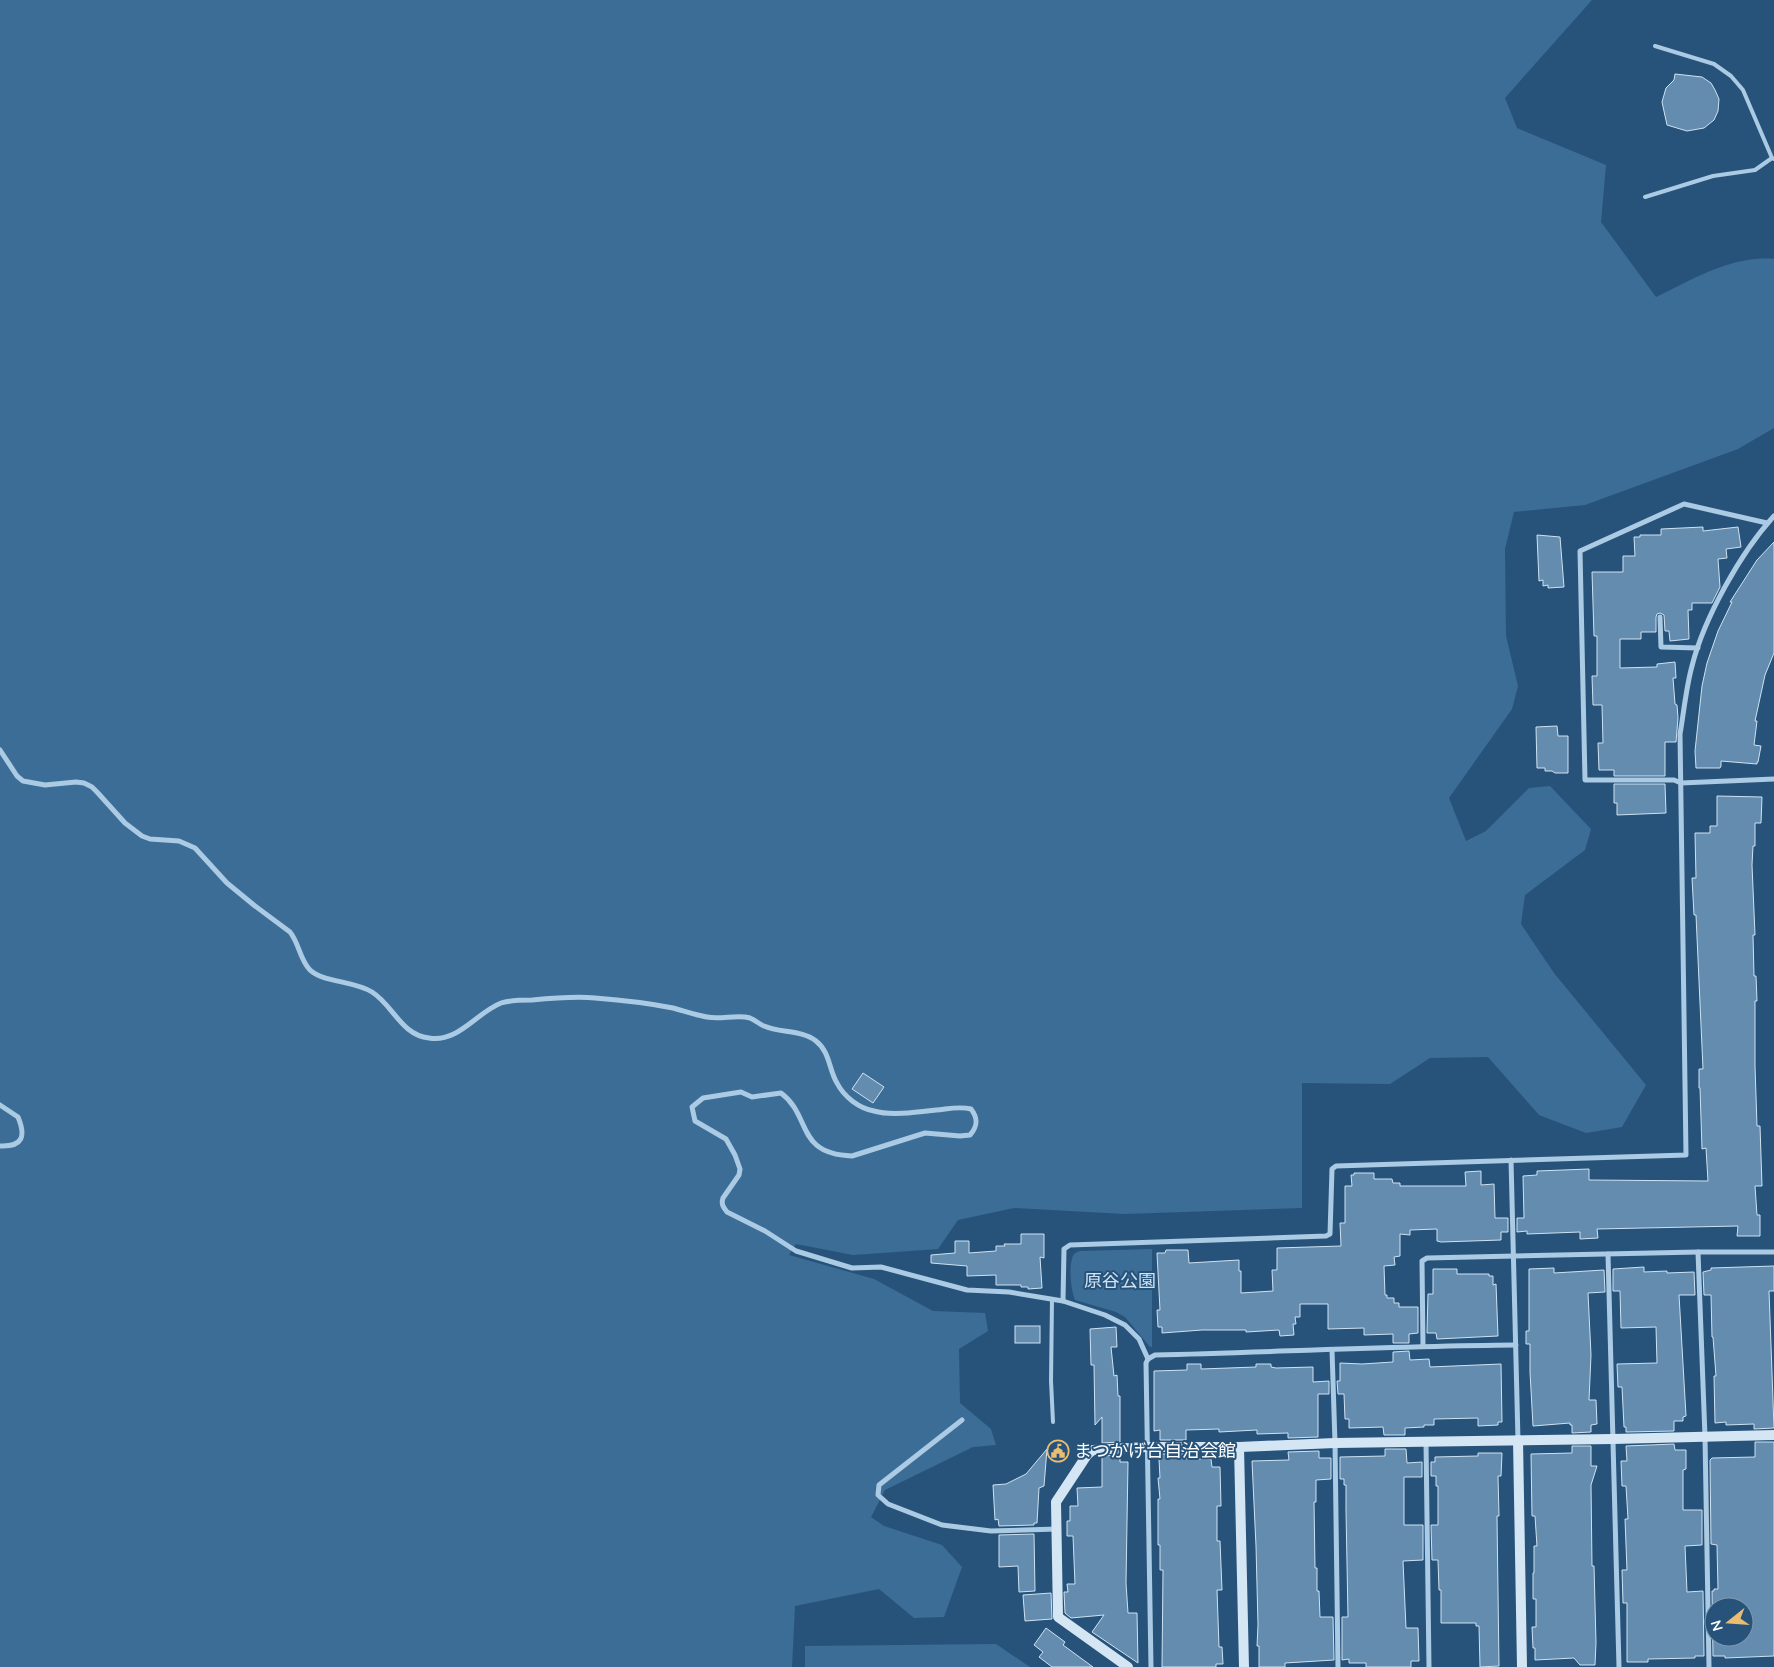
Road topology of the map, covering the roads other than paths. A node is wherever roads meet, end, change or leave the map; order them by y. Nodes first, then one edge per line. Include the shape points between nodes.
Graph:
1 (1656, 46) dead end
2 (1773, 158) edge
3 (1645, 197) dead end
4 (1774, 516) edge
5 (1767, 523) junction
6 (1660, 617) dead end
7 (1698, 648) junction
8 (0, 750) edge
9 (1774, 779) edge
10 (1681, 783) junction
11 (0, 1105) edge
12 (0, 1146) edge
13 (1512, 1160) junction
14 (1698, 1252) junction
15 (1774, 1252) edge
16 (1608, 1254) junction
17 (1513, 1256) junction
18 (1052, 1299) junction
19 (1062, 1300) junction
20 (1516, 1345) junction
21 (1423, 1346) junction
22 (1332, 1350) junction
23 (1148, 1359) junction
24 (962, 1420) dead end
25 (1053, 1422) dead end
26 (1774, 1435) edge
27 (1705, 1437) junction
28 (1613, 1439) junction
29 (1518, 1440) junction
30 (1426, 1442) junction
31 (1335, 1443) junction
32 (1147, 1447) junction
33 (1239, 1447) junction
34 (1056, 1529) junction
35 (1128, 1667) edge
36 (1151, 1667) edge
37 (1244, 1667) edge
38 (1338, 1667) edge
39 (1429, 1667) edge
40 (1522, 1667) edge
41 (1619, 1667) edge
42 (1709, 1667) edge

1 - 2 lane via 1714,64 1731,76 1743,90
2 - 3 lane via 1755,170 1712,176
4 - 5 street
5 - 7 street via 1712,611
5 - 10 street via 1684,504 1580,551 1585,780 1674,780
6 - 7 street via 1661,647
7 - 10 street via 1680,734
8 - 18 street via 23,781 45,785 84,783 142,836 180,841 195,848 227,883 290,932 304,962 314,973 370,991 406,1028 418,1035 446,1037 503,1002 569,997 626,1001 710,1018 751,1018 764,1026 815,1040 824,1051 844,1092 859,1106 874,1111 971,1109 977,1124 970,1135 925,1133 852,1156 820,1148 811,1140 792,1104 781,1093 752,1097 740,1092 703,1098 692,1107 695,1121 726,1139 740,1169 723,1198 723,1207 796,1252 852,1268 881,1267 967,1290
9 - 10 street
10 - 13 street via 1686,1155
11 - 12 street via 18,1117 23,1133 16,1144
13 - 17 street
13 - 19 street via 1336,1166 1332,1169 1330,1234 1326,1236 1070,1245 1064,1249
14 - 15 street
14 - 16 street
14 - 27 street
16 - 17 street
16 - 28 street
17 - 20 street
17 - 21 street via 1427,1258 1422,1261
18 - 19 street
18 - 25 lane
19 - 23 street via 1126,1325 1139,1340
20 - 21 street
20 - 29 street
21 - 22 street
22 - 23 street via 1155,1355
22 - 31 street
23 - 32 street
24 - 34 street via 879,1485 878,1495 888,1504 942,1525 991,1531
26 - 27 street
27 - 28 street
27 - 42 street
28 - 29 street
28 - 41 street
29 - 30 street
29 - 40 street
30 - 31 street
30 - 39 street
31 - 33 street
31 - 38 street
32 - 33 street
32 - 34 street via 1093,1450 1087,1455 1056,1502
32 - 36 street
33 - 37 street
34 - 35 street via 1058,1617

